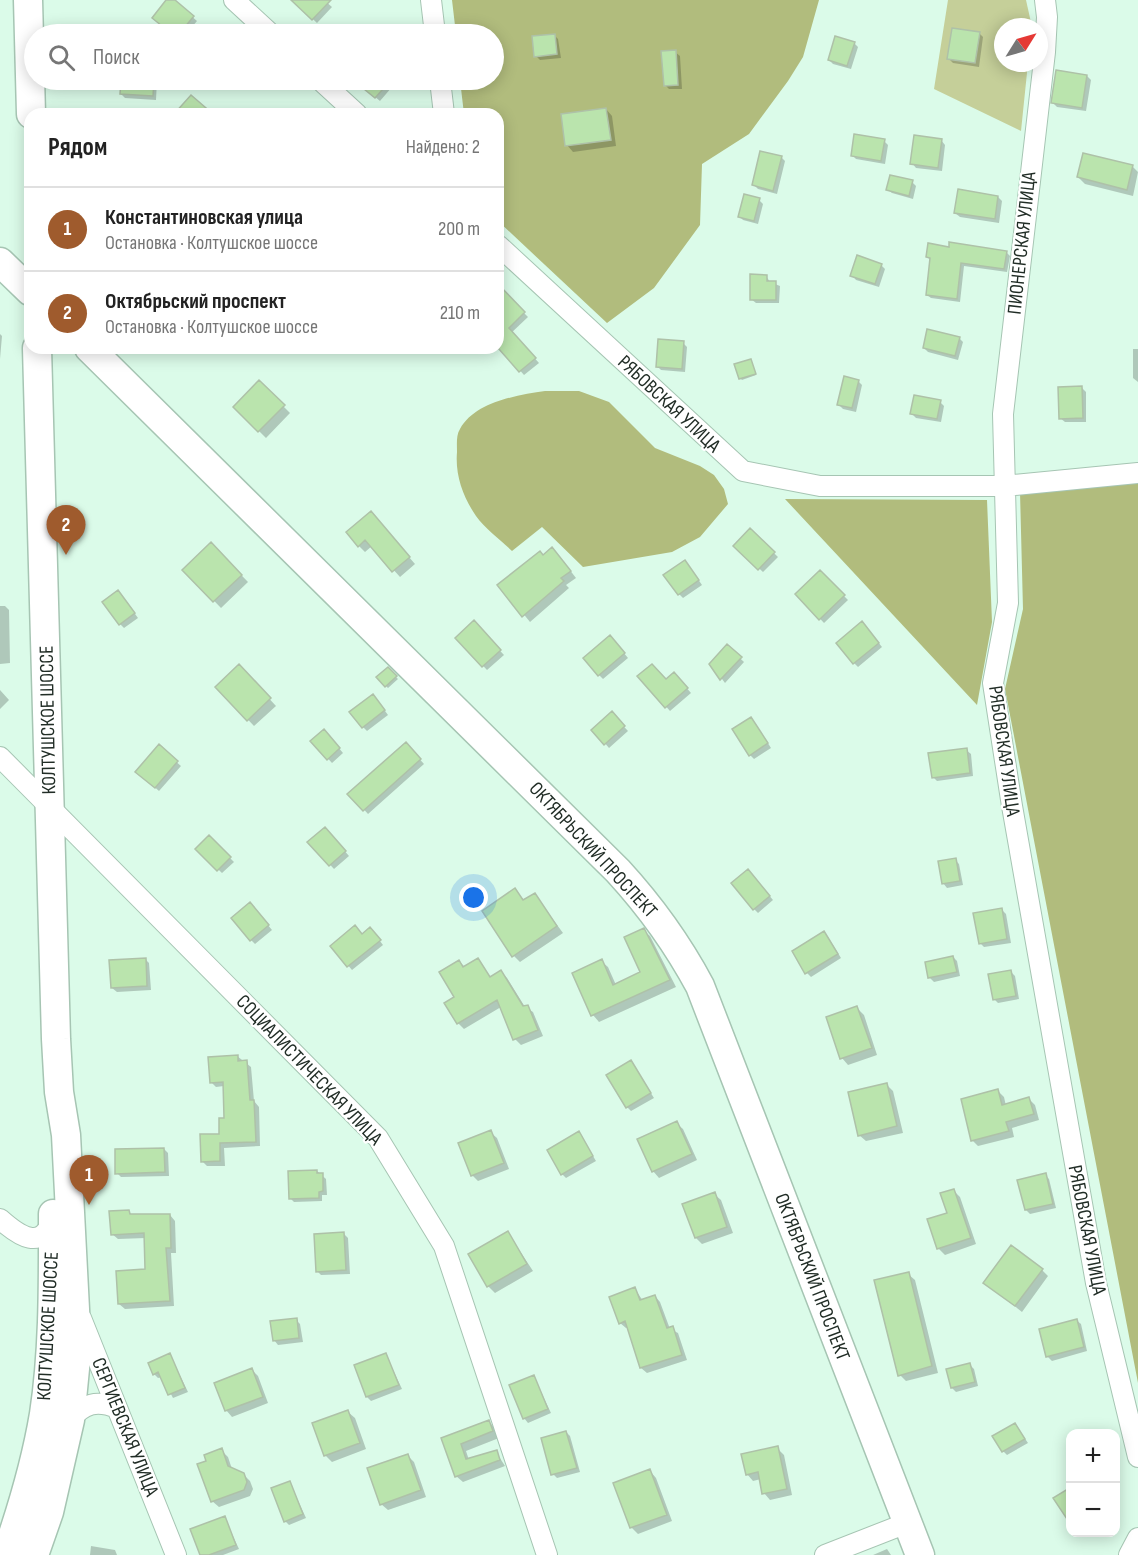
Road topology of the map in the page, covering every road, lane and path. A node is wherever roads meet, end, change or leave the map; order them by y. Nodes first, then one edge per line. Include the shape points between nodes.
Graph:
1 (28, 0) edge
2 (234, 0) edge
3 (431, 0) edge
4 (1045, 0) edge
5 (29, 24) edge
6 (260, 24) edge
7 (434, 24) edge
8 (30, 90) edge
9 (331, 90) edge
10 (441, 90) edge
11 (31, 108) edge
12 (350, 108) edge
13 (443, 108) edge
14 (504, 251) edge
15 (0, 262) edge
16 (24, 285) edge
17 (37, 354) edge
18 (95, 354) edge
19 (1138, 473) edge
20 (1004, 486) junction
21 (0, 757) edge
22 (50, 806) junction
23 (59, 1092) junction
24 (53, 1218) junction
25 (0, 1219) edge
26 (74, 1299) junction
27 (117, 1408) junction
28 (57, 1417) junction
29 (1138, 1457) edge
30 (907, 1523) junction
31 (1138, 1538) edge
32 (6, 1555) edge
33 (34, 1555) edge
34 (176, 1555) edge
35 (547, 1555) edge
36 (825, 1555) edge
37 (920, 1555) edge
38 (1129, 1555) edge

1 - 5 main road
2 - 6 street
3 - 7 street
4 - 20 street, ПИОНЕРСКАЯ УЛИЦА via 1045,52 1003,414
8 - 11 main road
9 - 12 street
10 - 13 street
14 - 20 street, РЯБОВСКАЯ УЛИЦА via 743,471 820,486
15 - 16 main road
17 - 22 main road, КОЛТУШСКОЕ ШОССЕ
18 - 30 main road, ОКТЯБРЬСКИЙ ПРОСПЕКТ via 618,870 679,947 700,986
19 - 20 street
20 - 29 street, РЯБОВСКАЯ УЛИЦА via 1008,603 993,683 1096,1283
21 - 22 street, СОЦИАЛИСТИЧЕСКАЯ УЛИЦА
22 - 23 main road, КОЛТУШСКОЕ ШОССЕ
22 - 35 street, СОЦИАЛИСТИЧЕСКАЯ УЛИЦА via 378,1138 444,1246
23 - 24 main road, КОЛТУШСКОЕ ШОССЕ via 53,1133
23 - 26 main road, КОЛТУШСКОЕ ШОССЕ via 66,1135
24 - 25 street via 42,1236 31,1239 20,1236
24 - 28 main road, КОЛТУШСКОЕ ШОССЕ via 50,1346
26 - 27 street, СЕРГИЕВСКАЯ УЛИЦА
26 - 28 main road, КОЛТУШСКОЕ ШОССЕ via 77,1348
27 - 28 street via 91,1403
27 - 34 street, СЕРГИЕВСКАЯ УЛИЦА
28 - 32 main road, КОЛТУШСКОЕ ШОССЕ
28 - 33 main road, КОЛТУШСКОЕ ШОССЕ via 49,1512
30 - 36 street
30 - 37 main road, ОКТЯБРЬСКИЙ ПРОСПЕКТ
31 - 38 street

